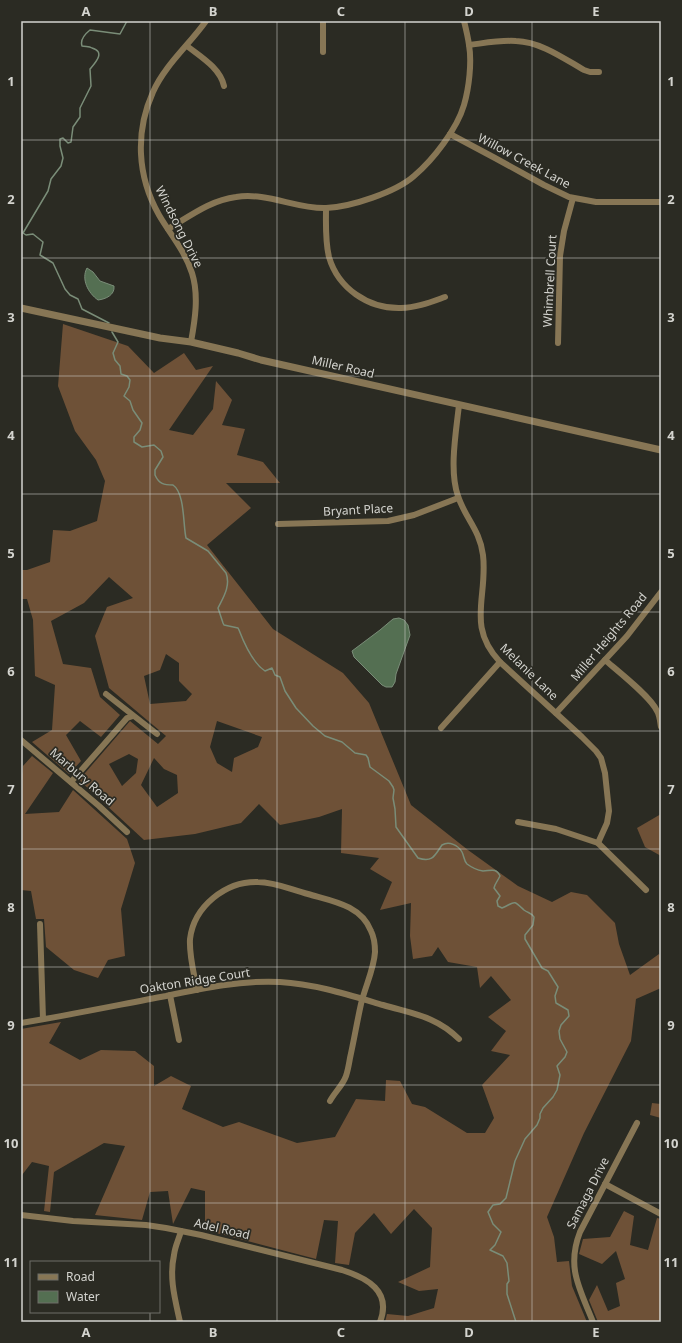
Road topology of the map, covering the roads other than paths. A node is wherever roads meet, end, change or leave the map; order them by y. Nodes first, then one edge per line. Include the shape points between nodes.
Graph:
1 (206, 21) edge
2 (322, 21) edge
3 (464, 21) edge
4 (469, 45) junction
5 (187, 46) junction
6 (323, 52) dead end
7 (599, 72) dead end
8 (224, 86) dead end
9 (450, 134) junction
10 (573, 198) junction
11 (661, 202) edge
12 (326, 208) junction
13 (168, 229) junction
14 (445, 297) dead end
15 (21, 308) edge
16 (191, 342) junction
17 (558, 344) dead end
18 (459, 405) junction
19 (661, 450) edge
20 (458, 498) junction
21 (278, 524) dead end
22 (661, 592) edge
23 (606, 660) junction
24 (500, 662) junction
25 (106, 694) dead end
26 (556, 713) junction
27 (133, 716) junction
28 (661, 726) edge
29 (441, 728) dead end
30 (157, 734) dead end
31 (21, 740) edge
32 (71, 782) junction
33 (518, 822) dead end
34 (127, 832) dead end
35 (598, 843) junction
36 (646, 890) dead end
37 (40, 924) dead end
38 (198, 990) junction
39 (170, 995) junction
40 (362, 999) junction
41 (43, 1019) junction
42 (21, 1023) edge
43 (459, 1039) dead end
44 (179, 1040) dead end
45 (330, 1101) dead end
46 (637, 1123) dead end
47 (605, 1184) junction
48 (661, 1214) edge
49 (21, 1215) edge
50 (181, 1231) junction
51 (180, 1322) edge
52 (380, 1322) edge
53 (593, 1322) edge

1 - 5 street, Windsong Drive
2 - 6 street
3 - 4 street
4 - 7 street via 501,41 528,42 544,47 584,70
4 - 9 street via 470,70 464,106
5 - 8 street via 217,71
5 - 13 street, Windsong Drive via 153,91 141,135 141,160 146,185 159,216
9 - 10 street, Willow Creek Lane via 556,192
9 - 12 street via 413,177 378,196 348,205
10 - 11 street, Willow Creek Lane via 596,202
10 - 17 street, Whimbrell Court via 560,256
12 - 13 street via 259,196 240,196 209,205
12 - 14 street via 329,256 338,277 352,292 384,307 401,308
13 - 16 street, Windsong Drive via 192,272 196,290
15 - 16 street, Miller Road via 160,338
16 - 18 street, Miller Road
18 - 19 street, Miller Road
18 - 20 street, Melanie Lane via 454,474
20 - 21 street, Bryant Place via 414,515 388,521
20 - 24 street, Melanie Lane via 481,544 484,566 480,615 482,631 490,650
22 - 23 street, Miller Heights Road
23 - 26 street, Miller Heights Road
23 - 28 street via 654,706
24 - 26 street, Melanie Lane
24 - 29 street
25 - 27 street
26 - 35 street, Melanie Lane via 596,751 604,765 609,814 606,828
27 - 30 street
27 - 32 street via 127,718
31 - 32 street, Marbury Road
32 - 34 street, Marbury Road
33 - 35 street via 556,829
35 - 36 street
37 - 41 street
38 - 39 street, Oakton Ridge Court
38 - 40 street, Oakton Ridge Court via 237,983 279,982 310,985
38 - 40 street via 190,947 196,920 206,905 220,892 239,884 257,882 342,904 363,918 371,930 375,952
39 - 41 street, Oakton Ridge Court
39 - 44 street
40 - 43 street, Oakton Ridge Court via 433,1020
40 - 45 street via 346,1076
41 - 42 street, Oakton Ridge Court
46 - 47 street, Samaga Drive
47 - 48 street
47 - 53 street, Samaga Drive via 580,1232 574,1256 576,1278
49 - 50 street, Adel Road via 146,1225
50 - 51 street via 174,1253 171,1278
50 - 52 street, Adel Road via 361,1276 375,1286 381,1296 383,1308

